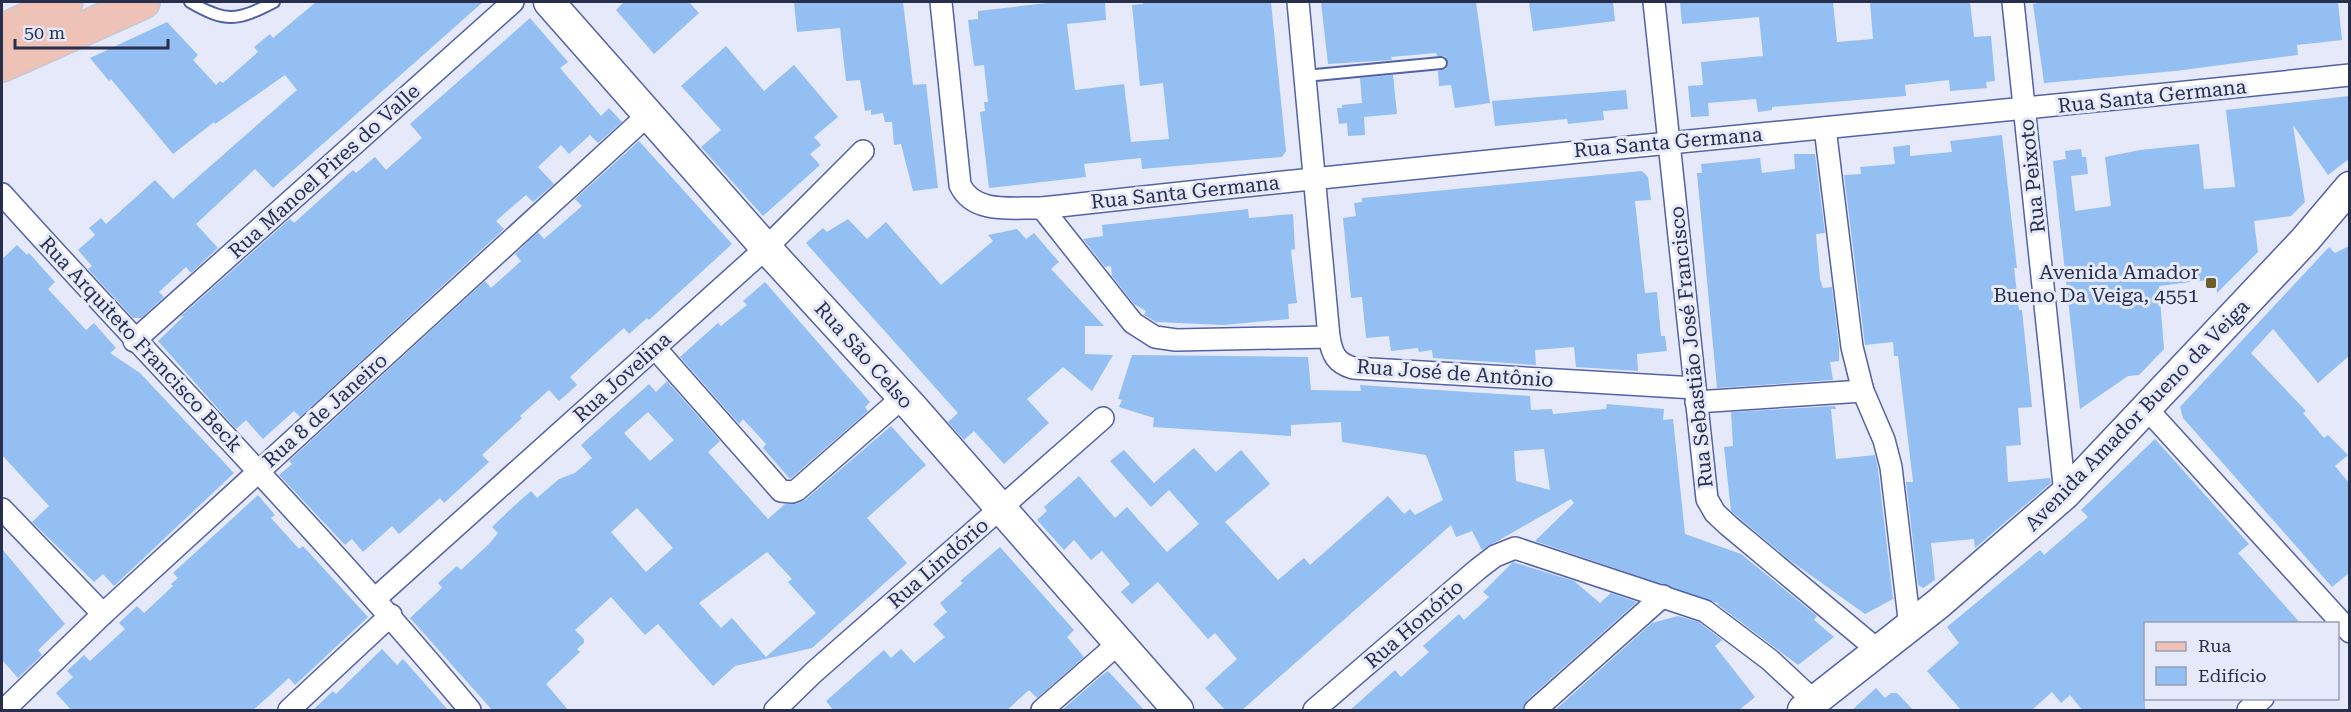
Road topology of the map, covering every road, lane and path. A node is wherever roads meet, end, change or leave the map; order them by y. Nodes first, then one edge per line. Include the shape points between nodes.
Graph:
1 (66, 2) edge
2 (143, 2) edge
3 (190, 2) edge
4 (274, 2) edge
5 (513, 2) edge
6 (549, 2) edge
7 (941, 2) edge
8 (1298, 2) edge
9 (1653, 2) edge
10 (2013, 2) edge
11 (2, 31) edge
12 (1442, 63) dead end
13 (2, 65) edge
14 (2349, 75) edge
15 (1305, 76) junction
16 (2025, 109) junction
17 (649, 114) junction
18 (1825, 128) junction
19 (1669, 141) junction
20 (863, 151) dead end
21 (1313, 178) junction
22 (2349, 187) edge
23 (2, 194) edge
24 (2349, 201) edge
25 (1042, 208) junction
26 (2321, 221) junction
27 (766, 248) junction
28 (1329, 337) junction
29 (134, 340) junction
30 (655, 348) junction
31 (1863, 391) junction
32 (1695, 395) junction
33 (903, 398) junction
34 (2147, 409) junction
35 (1103, 418) dead end
36 (259, 471) junction
37 (2065, 494) junction
38 (1000, 508) junction
39 (2, 509) edge
40 (1663, 596) junction
41 (376, 598) junction
42 (103, 614) junction
43 (391, 615) junction
44 (2336, 622) edge
45 (1910, 627) junction
46 (1119, 644) junction
47 (1879, 651) junction
48 (2262, 700) edge
49 (1809, 706) edge
50 (4, 711) edge
51 (289, 711) edge
52 (470, 711) edge
53 (775, 711) edge
54 (1042, 711) edge
55 (1178, 711) edge
56 (1314, 711) edge
57 (1535, 711) edge
58 (2248, 711) edge

1 - 11 main road
2 - 13 main road
3 - 4 lane via 213,15 232,18
5 - 29 street, Rua Manoel Pires do Valle
6 - 17 street, Rua São Celso
7 - 25 street, Rua Santa Germana via 960,185 970,199 987,207
8 - 15 street, Rua José de Antônio
9 - 19 street, Rua Sebastião José Francisco
10 - 16 street, Rua Peixoto
12 - 15 lane
14 - 16 street, Rua Santa Germana
15 - 21 street, Rua José de Antônio
16 - 18 street, Rua Santa Germana
16 - 37 street, Rua Peixoto
17 - 27 street, Rua São Celso
17 - 36 street, Rua 8 de Janeiro
18 - 19 street, Rua Santa Germana
18 - 31 street via 1847,316
19 - 21 street, Rua Santa Germana
19 - 32 street, Rua Sebastião José Francisco
20 - 27 street, Rua Jovelina
21 - 25 street, Rua Santa Germana
21 - 28 street, Rua José de Antônio
22 - 26 street, Avenida Amador Bueno da Veiga
23 - 29 street, Rua Arquiteto Francisco Beck
24 - 26 street, Avenida Amador Bueno da Veiga
25 - 28 street via 1133,323 1155,337
26 - 34 street, Avenida Amador Bueno da Veiga
27 - 30 street, Rua Jovelina
27 - 33 street, Rua São Celso
28 - 32 street, Rua José de Antônio via 1333,356 1353,368
29 - 36 street, Rua Arquiteto Francisco Beck
30 - 33 street via 781,491 787,493 796,490
30 - 41 street, Rua Jovelina
31 - 32 street, Rua José de Antônio
31 - 45 street via 1891,467
32 - 47 street, Rua Sebastião José Francisco via 1707,499 1715,513
33 - 38 street, Rua São Celso
34 - 37 street, Avenida Amador Bueno da Veiga
34 - 44 street
35 - 38 street, Rua Lindório
36 - 41 street, Rua Arquiteto Francisco Beck
36 - 42 street, Rua 8 de Janeiro
37 - 45 street, Avenida Amador Bueno da Veiga
38 - 46 street, Rua São Celso
38 - 53 street, Rua Lindório
39 - 42 street
40 - 49 street via 1714,616 1770,660
40 - 56 street, Rua Honório via 1521,549 1503,551
40 - 57 street
41 - 43 street, Rua Arquiteto Francisco Beck
42 - 50 street, Rua 8 de Janeiro
43 - 51 street
43 - 52 street, Rua Arquiteto Francisco Beck
45 - 47 street, Avenida Amador Bueno da Veiga
46 - 54 street
46 - 55 street, Rua São Celso
47 - 49 street, Avenida Amador Bueno da Veiga
48 - 58 street

